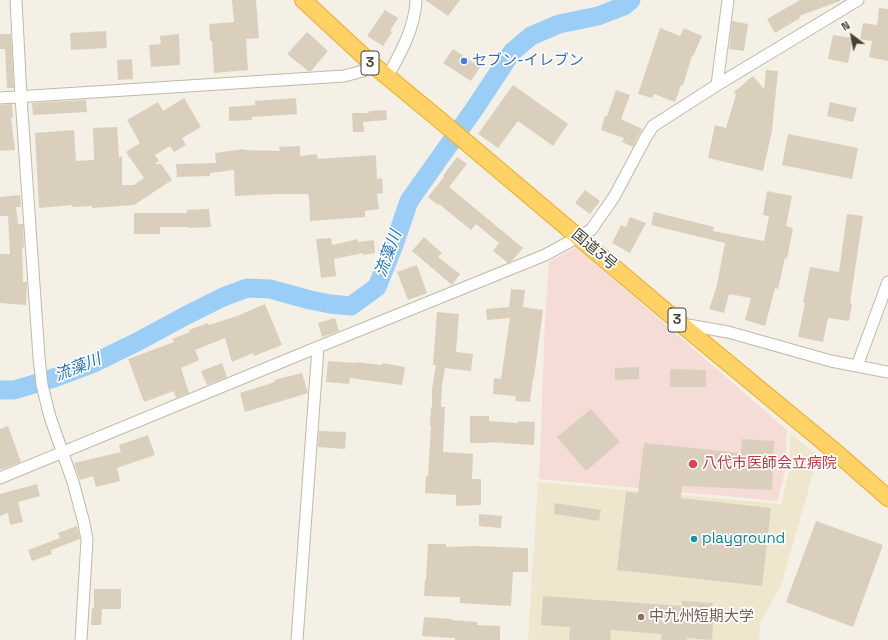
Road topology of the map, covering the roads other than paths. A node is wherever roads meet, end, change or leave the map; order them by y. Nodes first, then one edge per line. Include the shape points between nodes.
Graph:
1 (16, 0) edge
2 (303, 0) edge
3 (416, 0) edge
4 (728, 0) edge
5 (858, 0) edge
6 (372, 64) junction
7 (387, 76) junction
8 (717, 85) junction
9 (21, 97) junction
10 (0, 98) edge
11 (579, 237) junction
12 (888, 282) edge
13 (681, 324) junction
14 (318, 347) junction
15 (857, 366) junction
16 (888, 372) edge
17 (62, 452) junction
18 (0, 478) edge
19 (888, 498) edge
20 (81, 640) edge
21 (297, 640) edge

1 - 9 street
2 - 6 highway, 国道3号 / 3
3 - 7 street via 411,28
4 - 8 street
5 - 8 street
6 - 7 highway, 国道3号 / 3
6 - 9 street via 363,71 344,76
7 - 11 highway, 国道3号 / 3
8 - 11 street via 653,126 614,197 591,230
9 - 10 street
9 - 17 street via 42,385
11 - 13 highway, 国道3号 / 3
11 - 14 street via 545,255
12 - 15 street
13 - 15 street via 728,332
13 - 19 highway, 国道3号 / 3
14 - 17 street
14 - 21 street
15 - 16 street
17 - 18 street
17 - 20 street via 73,482 87,540

